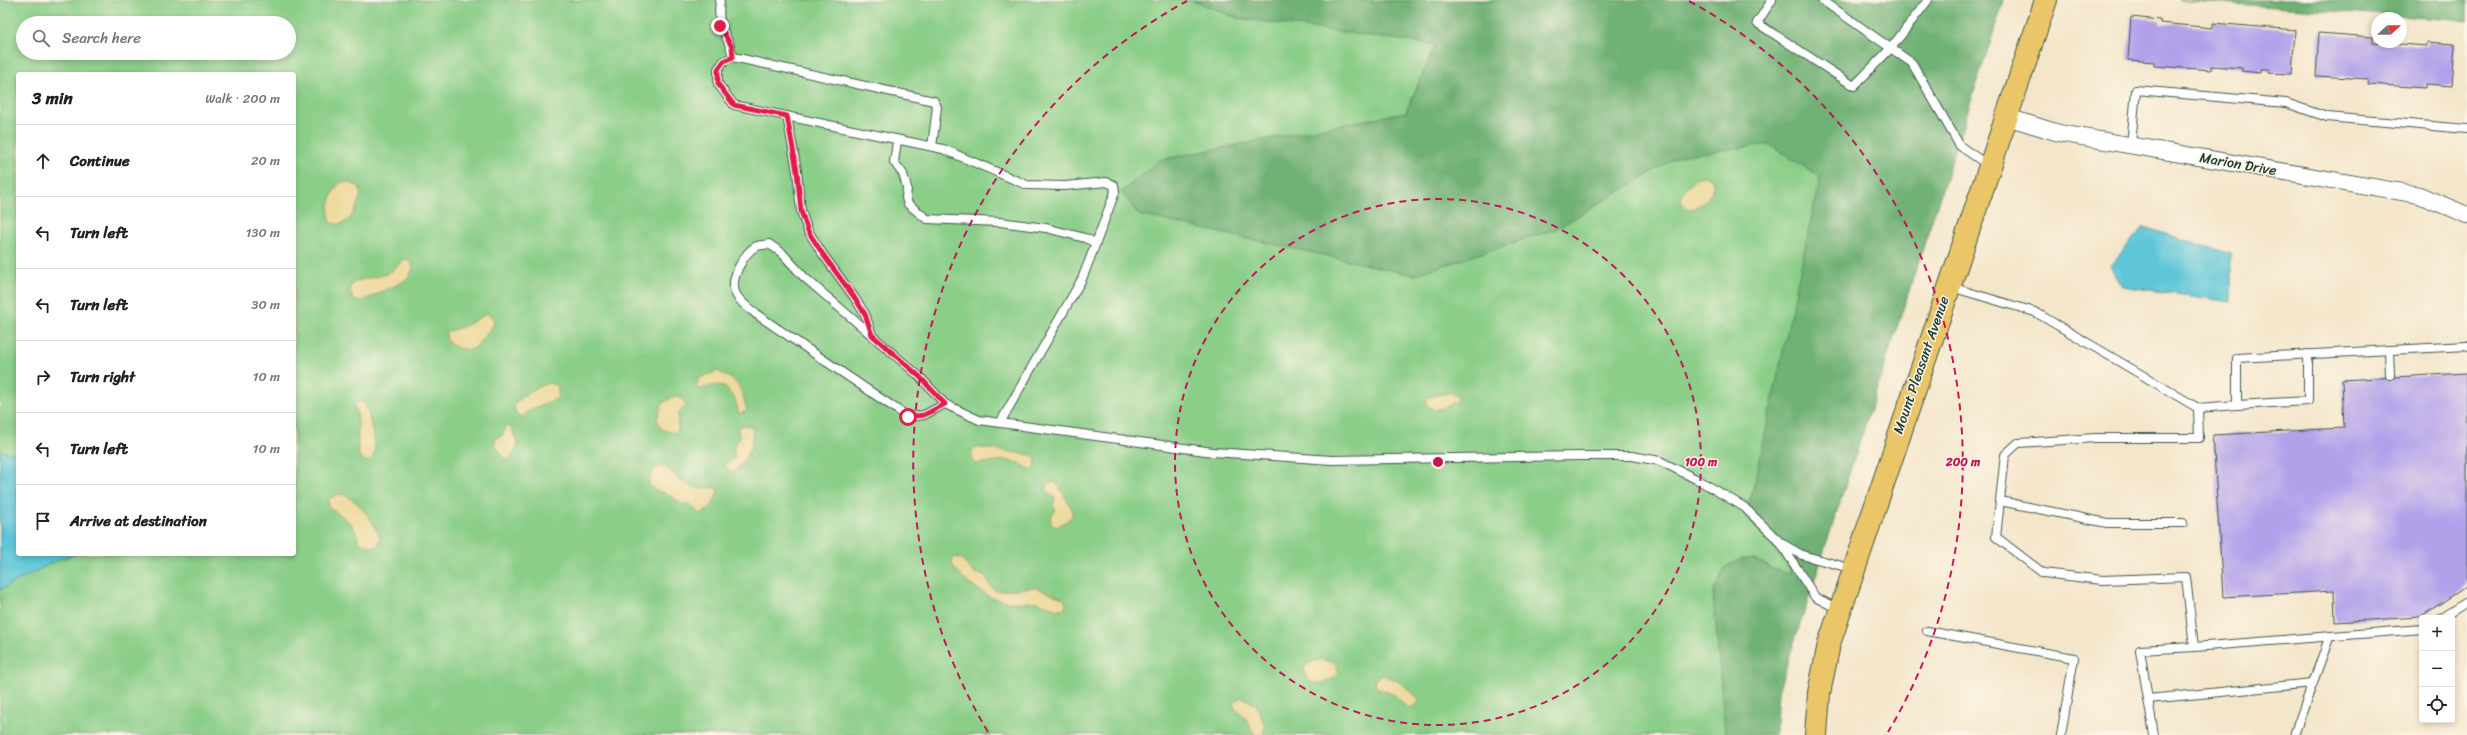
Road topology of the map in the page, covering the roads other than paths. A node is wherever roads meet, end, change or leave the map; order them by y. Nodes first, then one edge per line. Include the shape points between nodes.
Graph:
1 (720, 0) edge
2 (1772, 0) edge
3 (1822, 0) edge
4 (1928, 0) edge
5 (2046, 0) edge
6 (1891, 48) junction
7 (733, 57) junction
8 (787, 116) junction
9 (2007, 117) junction
10 (2467, 129) edge
11 (897, 141) junction
12 (2131, 145) junction
13 (932, 147) junction
14 (1990, 166) junction
15 (2467, 215) edge
16 (1096, 243) junction
17 (1948, 286) junction
18 (872, 335) junction
19 (2467, 346) edge
20 (2389, 350) junction
21 (2308, 354) junction
22 (2390, 375) dead end
23 (945, 404) junction
24 (2237, 405) junction
25 (2198, 408) junction
26 (1000, 423) junction
27 (2000, 501) junction
28 (2183, 523) dead end
29 (1780, 542) junction
30 (1853, 569) junction
31 (2467, 602) edge
32 (1840, 610) junction
33 (2446, 615) edge
34 (2419, 629) edge
35 (1927, 631) dead end
36 (2329, 638) junction
37 (2194, 647) junction
38 (2313, 684) junction
39 (2148, 698) junction
40 (1816, 735) edge
41 (2061, 735) edge
42 (2154, 735) edge
43 (2294, 735) edge

1 - 7 lane via 720,26 732,47
2 - 6 lane via 1757,23 1854,86
3 - 6 lane
4 - 6 lane
5 - 9 main road, Mount Pleasant Avenue
6 - 14 lane via 1912,63 1960,146
7 - 8 lane via 724,61 718,69 718,84 726,98 734,105
7 - 13 lane via 934,101 937,108
8 - 11 lane
8 - 18 lane via 801,211 808,231 865,314
9 - 12 street, Marion Drive via 2059,133
9 - 14 main road, Mount Pleasant Avenue
10 - 12 lane via 2327,117 2286,103 2136,90
11 - 13 lane
11 - 16 lane via 894,162 903,174 908,204 926,219 1000,222 1046,228
12 - 15 street, Marion Drive via 2419,195
13 - 16 lane via 943,149 1027,185 1065,186 1106,182 1114,185 1115,192
14 - 17 main road, Mount Pleasant Avenue
16 - 26 lane via 1082,279
17 - 25 lane via 2035,312
17 - 30 main road, Mount Pleasant Avenue
18 - 23 lane via 919,376
18 - 23 lane via 769,244 757,246 741,263 734,291 742,302 894,409 908,417 924,415
19 - 20 lane
20 - 21 lane
20 - 22 lane
21 - 24 lane via 2238,358
21 - 24 lane via 2308,400
23 - 26 lane via 979,420
24 - 25 lane
25 - 27 lane via 2199,438 2095,438 2018,443 2005,455
26 - 29 lane via 1213,452 1332,460 1632,456 1660,461 1700,481 1744,507
27 - 28 lane via 2107,523
27 - 37 lane via 1996,537 2044,573 2102,580 2186,577
29 - 30 lane via 1802,554
29 - 32 lane via 1815,597
30 - 32 main road, Mount Pleasant Avenue
31 - 33 lane
32 - 40 main road, Mount Pleasant Avenue via 1829,644 1819,693
34 - 36 lane
35 - 41 lane via 2074,658
36 - 37 lane
36 - 38 lane
37 - 39 lane via 2140,650
38 - 39 lane
38 - 43 lane
39 - 42 lane

